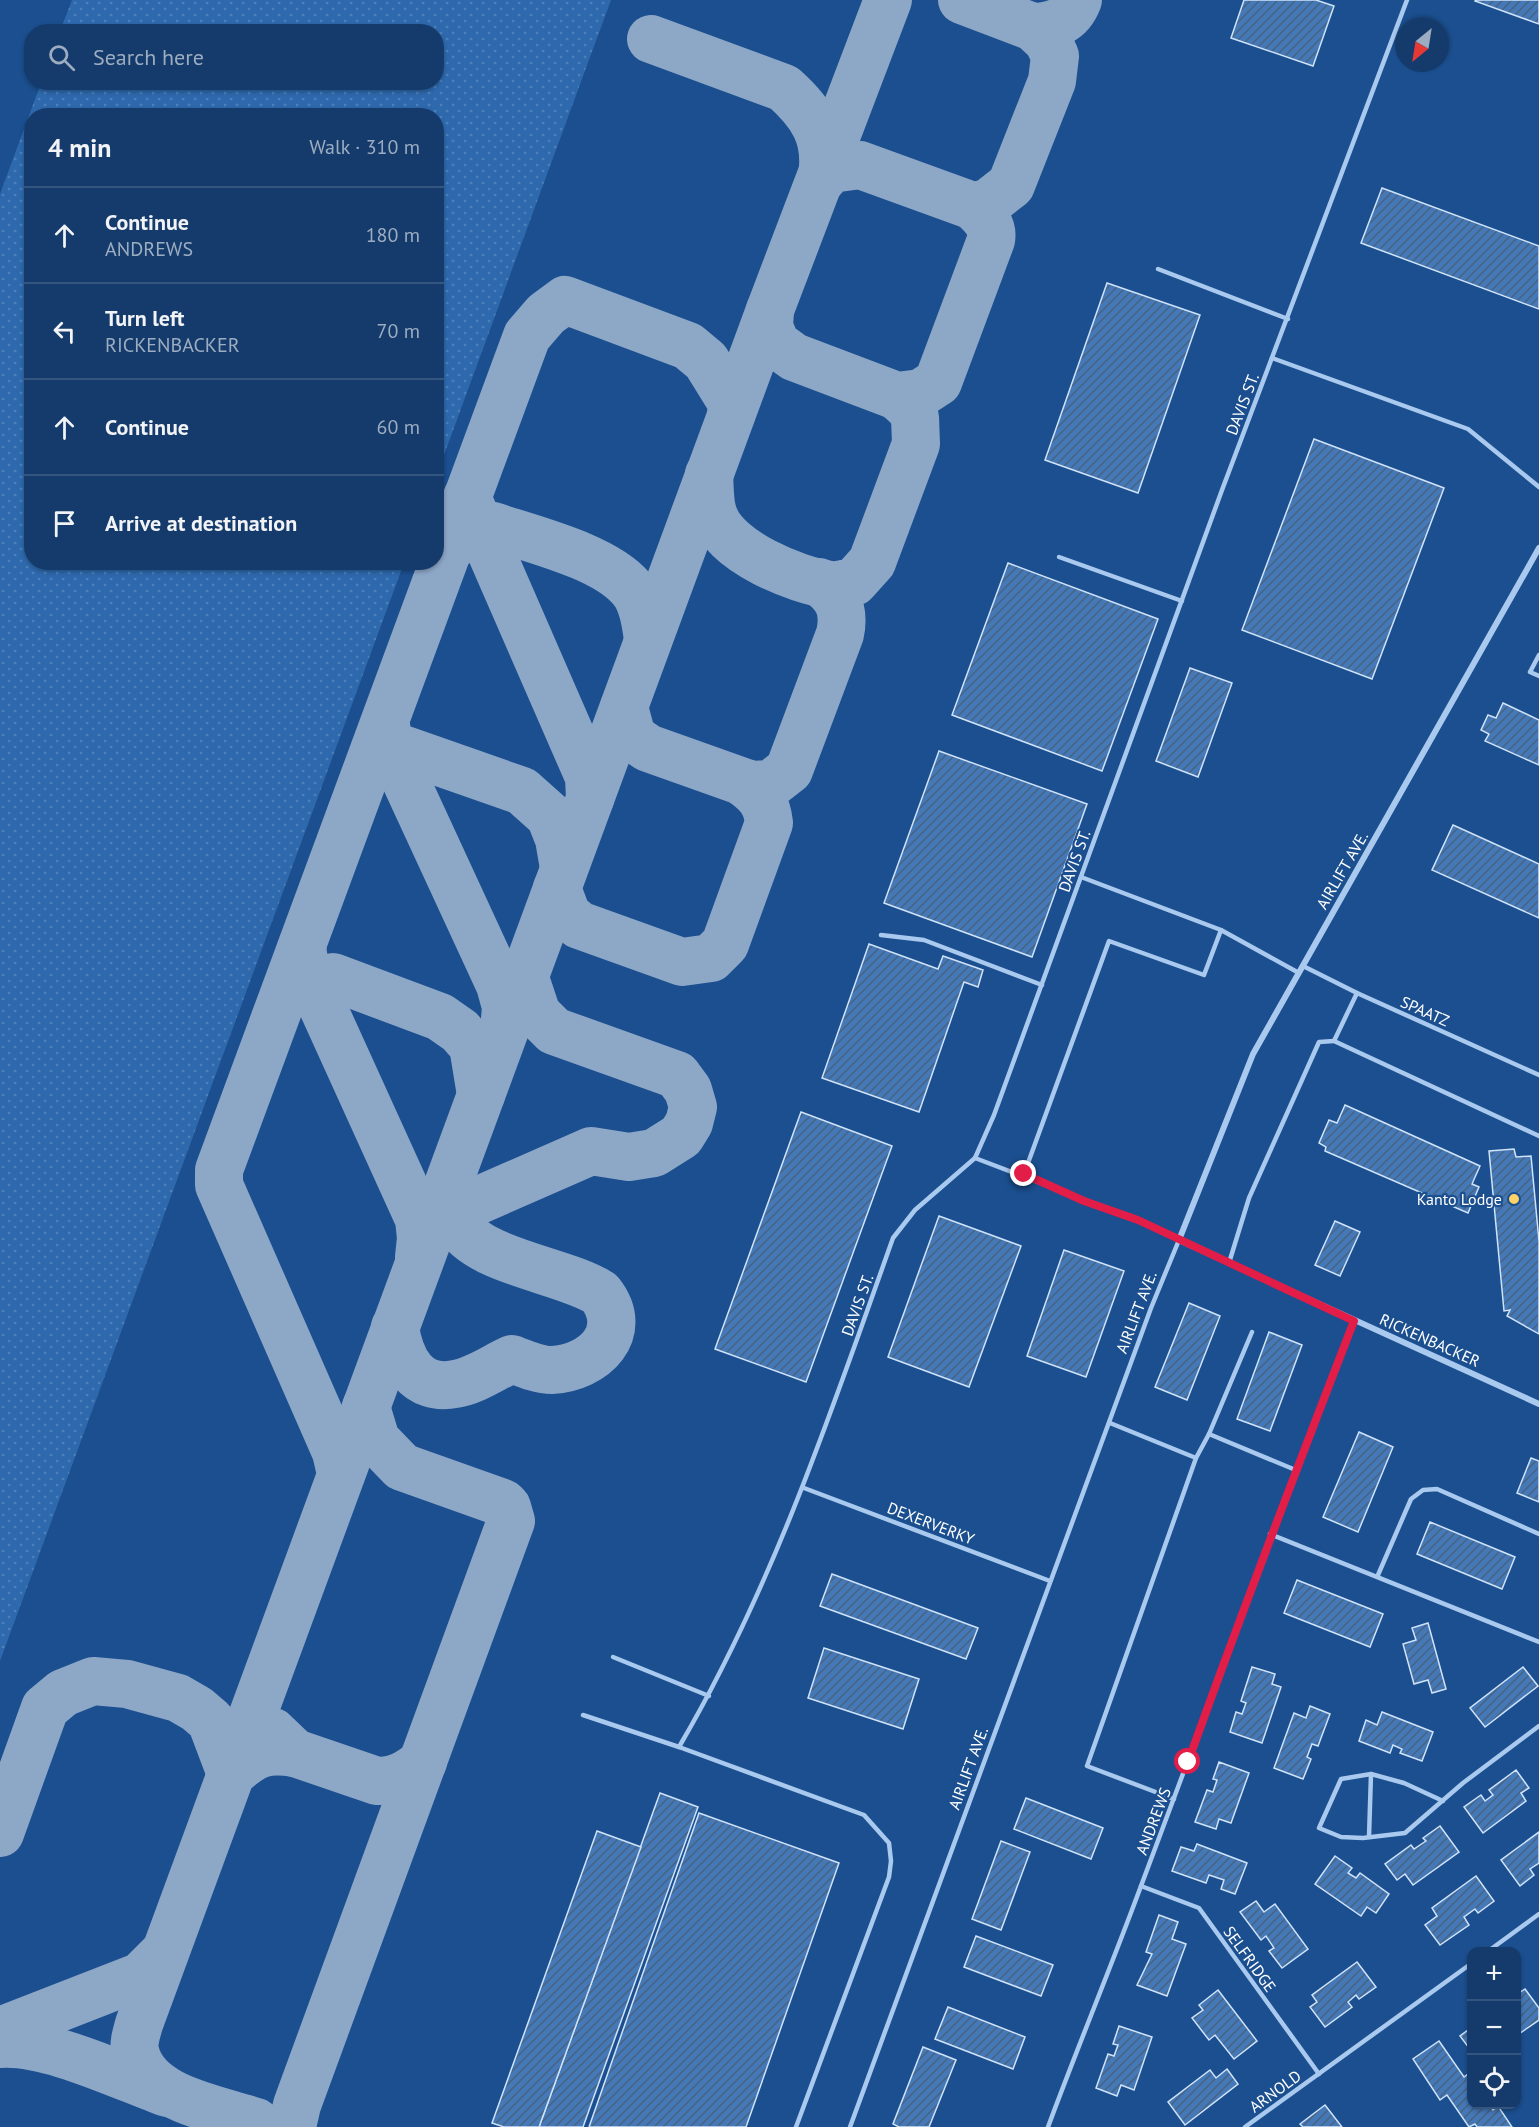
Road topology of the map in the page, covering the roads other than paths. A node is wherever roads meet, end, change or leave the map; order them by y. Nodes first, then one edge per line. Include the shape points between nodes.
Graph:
1 (1407, 0) edge
2 (1158, 269) dead end
3 (1288, 318) junction
4 (1272, 358) junction
5 (1539, 487) edge
6 (1539, 548) edge
7 (1059, 557) dead end
8 (1182, 601) junction
9 (1539, 655) edge
10 (1539, 676) edge
11 (1081, 877) junction
12 (1221, 930) junction
13 (882, 935) dead end
14 (1303, 966) junction
15 (1299, 974) junction
16 (1042, 985) junction
17 (1357, 993) junction
18 (1334, 1041) junction
19 (1539, 1075) edge
20 (1539, 1136) edge
21 (975, 1158) junction
22 (1024, 1174) junction
23 (1179, 1240) junction
24 (1229, 1263) junction
25 (1354, 1321) junction
26 (1252, 1332) dead end
27 (1539, 1404) edge
28 (1110, 1423) junction
29 (1209, 1434) junction
30 (1196, 1458) junction
31 (1298, 1471) junction
32 (804, 1488) junction
33 (1270, 1534) junction
34 (1539, 1534) edge
35 (1378, 1575) junction
36 (1050, 1581) junction
37 (1539, 1642) edge
38 (613, 1657) dead end
39 (709, 1696) junction
40 (583, 1715) dead end
41 (1539, 1726) edge
42 (680, 1747) junction
43 (1371, 1774) junction
44 (1174, 1799) junction
45 (1443, 1801) junction
46 (1369, 1837) junction
47 (1141, 1886) junction
48 (1539, 1914) edge
49 (1494, 1947) edge
50 (1467, 1966) edge
51 (1319, 2074) junction
52 (796, 2127) edge
53 (850, 2127) edge
54 (1048, 2127) edge
55 (1245, 2127) edge

1 - 3 lane, DAVIS ST.
2 - 3 lane
3 - 4 lane, DAVIS ST.
4 - 5 lane via 1468,429
4 - 8 lane, DAVIS ST.
6 - 14 street, AIRLIFT AVE.
7 - 8 lane
8 - 11 lane, DAVIS ST.
9 - 10 lane via 1530,672
11 - 12 lane
11 - 16 lane, DAVIS ST.
12 - 15 lane
12 - 22 lane via 1204,975 1109,941
13 - 16 lane via 924,940
14 - 15 street, AIRLIFT AVE.
14 - 17 lane, SPAATZ
15 - 23 street, AIRLIFT AVE. via 1253,1054
16 - 21 lane, DAVIS ST.
17 - 18 lane
17 - 19 lane, SPAATZ
18 - 20 lane
18 - 24 lane via 1319,1042 1249,1198
21 - 22 lane
21 - 32 lane, DAVIS ST. via 915,1210 893,1238
22 - 23 lane
23 - 24 street, RICKENBACKER
23 - 28 lane, AIRLIFT AVE.
24 - 25 street, RICKENBACKER
25 - 27 street, RICKENBACKER
25 - 31 lane, ANDREWS
26 - 29 lane
28 - 30 lane
28 - 36 lane, AIRLIFT AVE.
29 - 30 lane
29 - 31 lane
30 - 44 lane via 1087,1766
31 - 33 lane, ANDREWS
32 - 36 lane, DEXERVERKY
32 - 39 lane, DAVIS ST.
33 - 35 lane
33 - 44 lane, ANDREWS
34 - 35 lane via 1437,1489 1423,1490 1412,1499
35 - 37 lane
36 - 53 lane, AIRLIFT AVE.
38 - 39 lane
39 - 42 lane, DAVIS ST.
40 - 42 lane
41 - 45 lane
42 - 52 lane via 864,1815 889,1843 889,1877
43 - 45 lane via 1404,1783
43 - 46 lane
43 - 46 lane via 1341,1779 1318,1828 1341,1837
44 - 47 lane, ANDREWS
45 - 46 lane via 1405,1833
47 - 51 lane, SELFRIDGE via 1199,1908
47 - 54 lane, ANDREWS
48 - 49 lane
50 - 51 lane, ARNOLD
51 - 55 lane, ARNOLD

